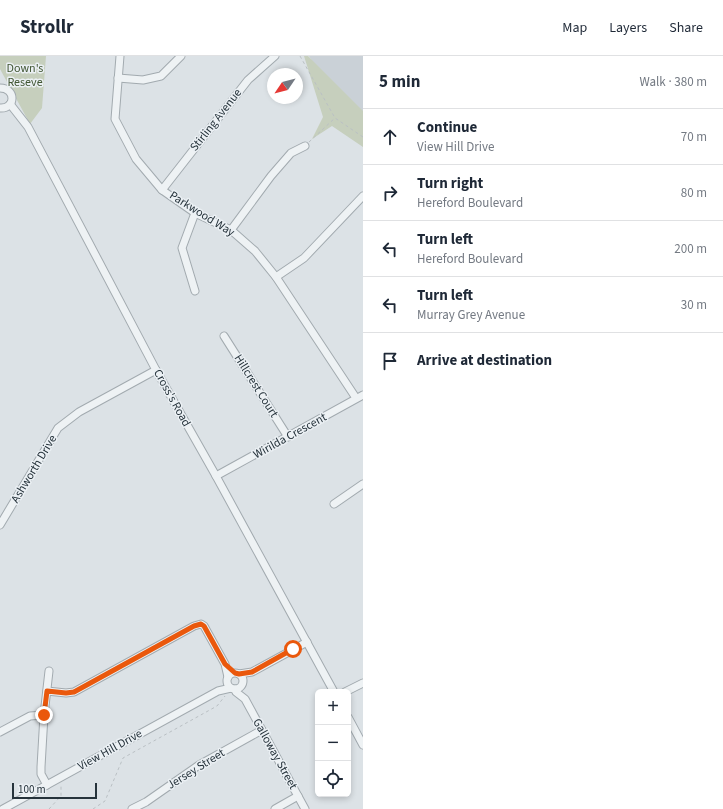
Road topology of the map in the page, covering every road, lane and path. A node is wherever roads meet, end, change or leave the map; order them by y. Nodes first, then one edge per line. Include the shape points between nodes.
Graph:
1 (120, 56) edge
2 (180, 56) edge
3 (275, 56) edge
4 (300, 56) edge
5 (118, 78) junction
6 (0, 86) edge
7 (10, 104) junction
8 (0, 108) edge
9 (335, 118) junction
10 (363, 137) edge
11 (305, 146) joint
12 (162, 190) junction
13 (363, 196) edge
14 (195, 213) junction
15 (231, 230) junction
16 (276, 276) junction
17 (195, 291) dead end
18 (224, 336) dead end
19 (156, 370) junction
20 (360, 396) edge
21 (288, 437) junction
22 (216, 476) junction
23 (363, 484) edge
24 (334, 504) dead end
25 (0, 525) edge
26 (307, 642) junction
27 (225, 664) junction
28 (49, 671) dead end
29 (252, 672) junction
30 (237, 674) junction
31 (227, 679) junction
32 (363, 683) edge
33 (237, 686) junction
34 (332, 689) edge
35 (351, 689) edge
36 (47, 691) junction
37 (218, 691) junction
38 (227, 695) dead end
39 (44, 715) junction
40 (351, 723) edge
41 (262, 730) junction
42 (0, 732) edge
43 (363, 745) edge
44 (58, 779) junction
45 (47, 785) junction
46 (298, 796) junction
47 (146, 802) junction
48 (2, 809) edge
49 (49, 809) edge
50 (93, 809) edge
51 (132, 809) edge
52 (150, 809) edge
53 (275, 809) edge
54 (305, 809) edge

1 - 5 street, Parkwood Way
2 - 5 street via 162,76 143,80
3 - 12 street, Stirling Avenue via 248,80
4 - 9 path
5 - 12 street, Parkwood Way via 115,119 136,159
6 - 7 street, Cross's Road via 8,89 12,95
7 - 8 street
7 - 19 street, Cross's Road via 28,127
9 - 10 path
9 - 11 path
11 - 15 street via 291,153
12 - 14 street, Parkwood Way
13 - 16 street via 304,258
14 - 15 street, Parkwood Way
14 - 17 street via 182,248
15 - 16 street, Parkwood Way via 255,251
16 - 20 street, Parkwood Way
18 - 21 street, Hillcrest Court
19 - 22 street, Cross's Road
19 - 25 street, Ashworth Drive via 79,412 58,428
20 - 21 street, Wirilda Crescent
21 - 22 street, Wirilda Crescent
22 - 26 street, Cross's Road
23 - 24 street
26 - 29 street
26 - 34 street, Cross's Road
27 - 30 street
27 - 31 street
27 - 36 street via 201,624 74,692
28 - 36 street
29 - 30 street
29 - 33 street
30 - 31 street via 231,674
30 - 33 street via 242,677
31 - 33 street via 228,685
31 - 37 street, View Hill Drive
32 - 35 street
33 - 37 street, View Hill Drive
33 - 41 street, Galloway Street
36 - 39 street
37 - 44 street, View Hill Drive
38 - 50 path via 217,706 123,758 105,801
39 - 42 street via 30,716
39 - 45 street via 41,774
40 - 43 street
41 - 46 street, Galloway Street
41 - 47 street, Jersey Street via 199,765
44 - 45 street, View Hill Drive
44 - 49 path via 62,786 61,796
45 - 48 street, View Hill Drive
46 - 53 street
46 - 54 street, Galloway Street
47 - 51 street, Jersey Street
47 - 52 street

